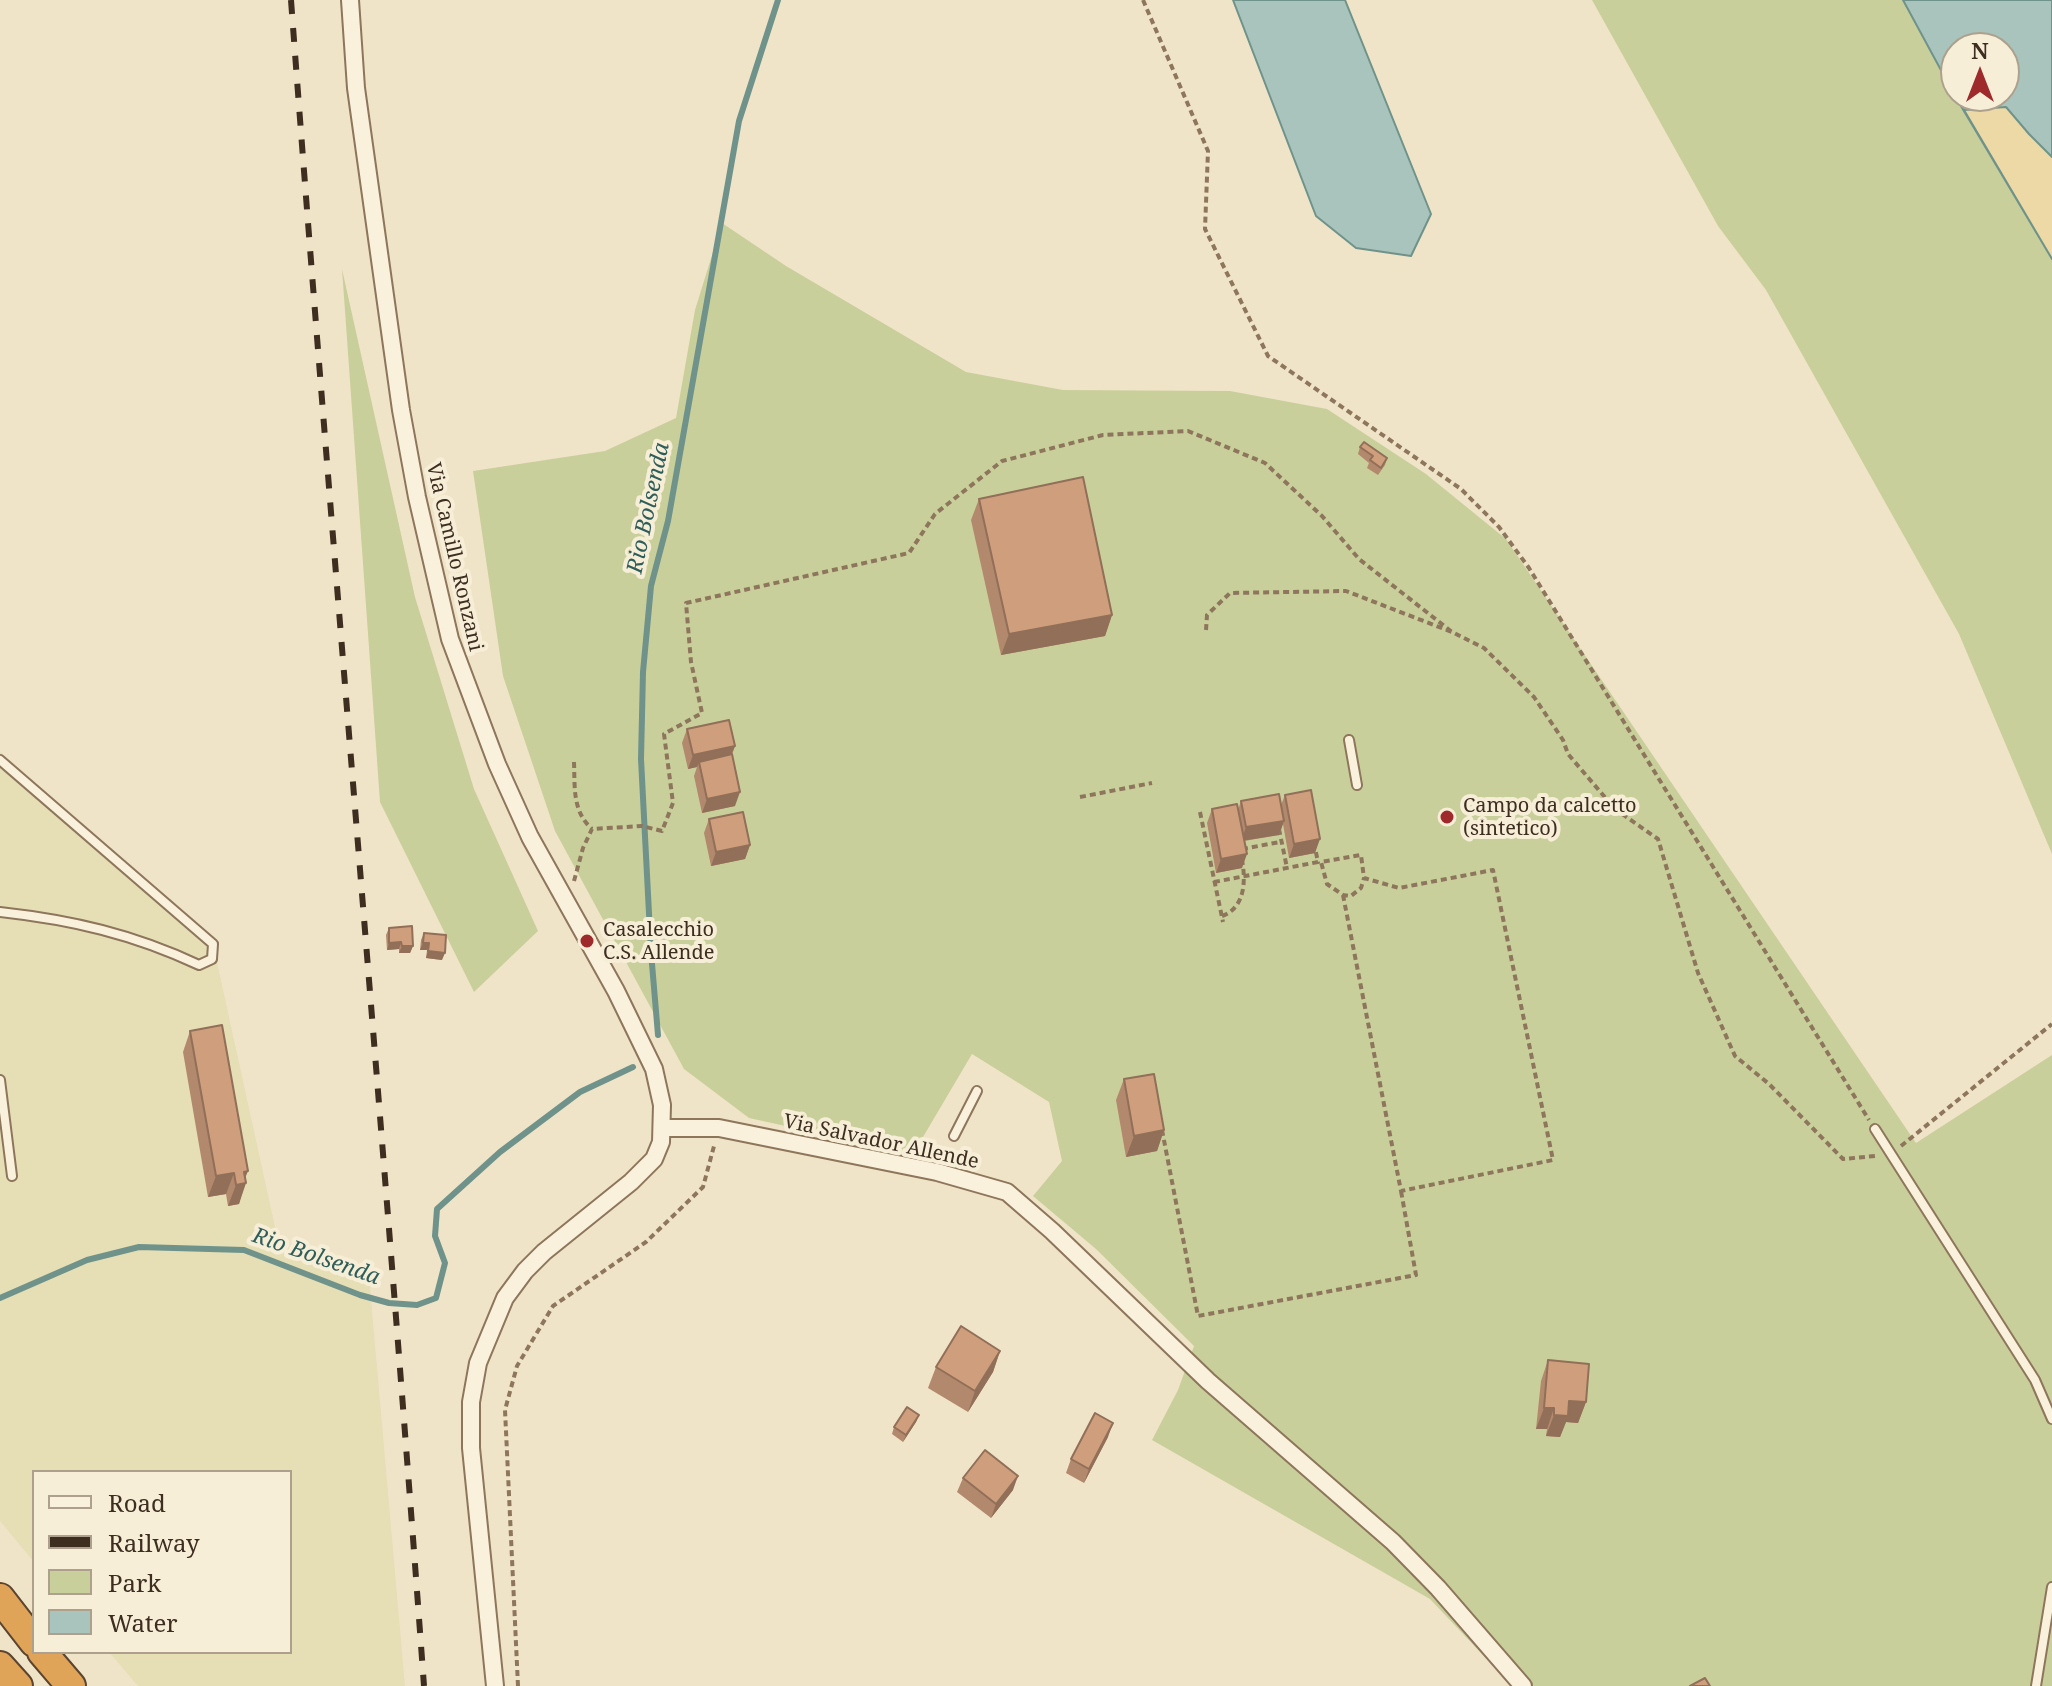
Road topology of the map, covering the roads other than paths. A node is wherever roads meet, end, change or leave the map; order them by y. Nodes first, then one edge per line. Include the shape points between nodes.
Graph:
1 (350, 0) edge
2 (1349, 740) dead end
3 (0, 760) edge
4 (1357, 785) dead end
5 (0, 912) edge
6 (0, 1080) edge
7 (977, 1091) dead end
8 (663, 1128) junction
9 (1875, 1129) road end
10 (954, 1136) dead end
11 (12, 1176) dead end
12 (2052, 1419) edge
13 (2052, 1587) edge
14 (0, 1598) edge
15 (32, 1639) edge
16 (44, 1654) edge
17 (0, 1666) edge
18 (18, 1686) edge
19 (71, 1686) edge
20 (495, 1686) edge
21 (1523, 1686) edge
22 (2036, 1686) edge

1 - 8 street, Via Camillo Ronzani via 356,88 401,410 450,639 530,837 654,1069
2 - 4 lane
3 - 5 lane via 213,944 212,959 199,965 142,940 86,924
6 - 11 lane
7 - 10 lane
8 - 20 street via 654,1159 525,1271 505,1298 478,1363 471,1448
8 - 21 street, Via Salvador Allende via 719,1128 937,1172 1007,1192 1208,1381 1393,1542
9 - 12 lane via 2035,1380
13 - 22 lane
14 - 15 highway
16 - 19 highway
17 - 18 highway

